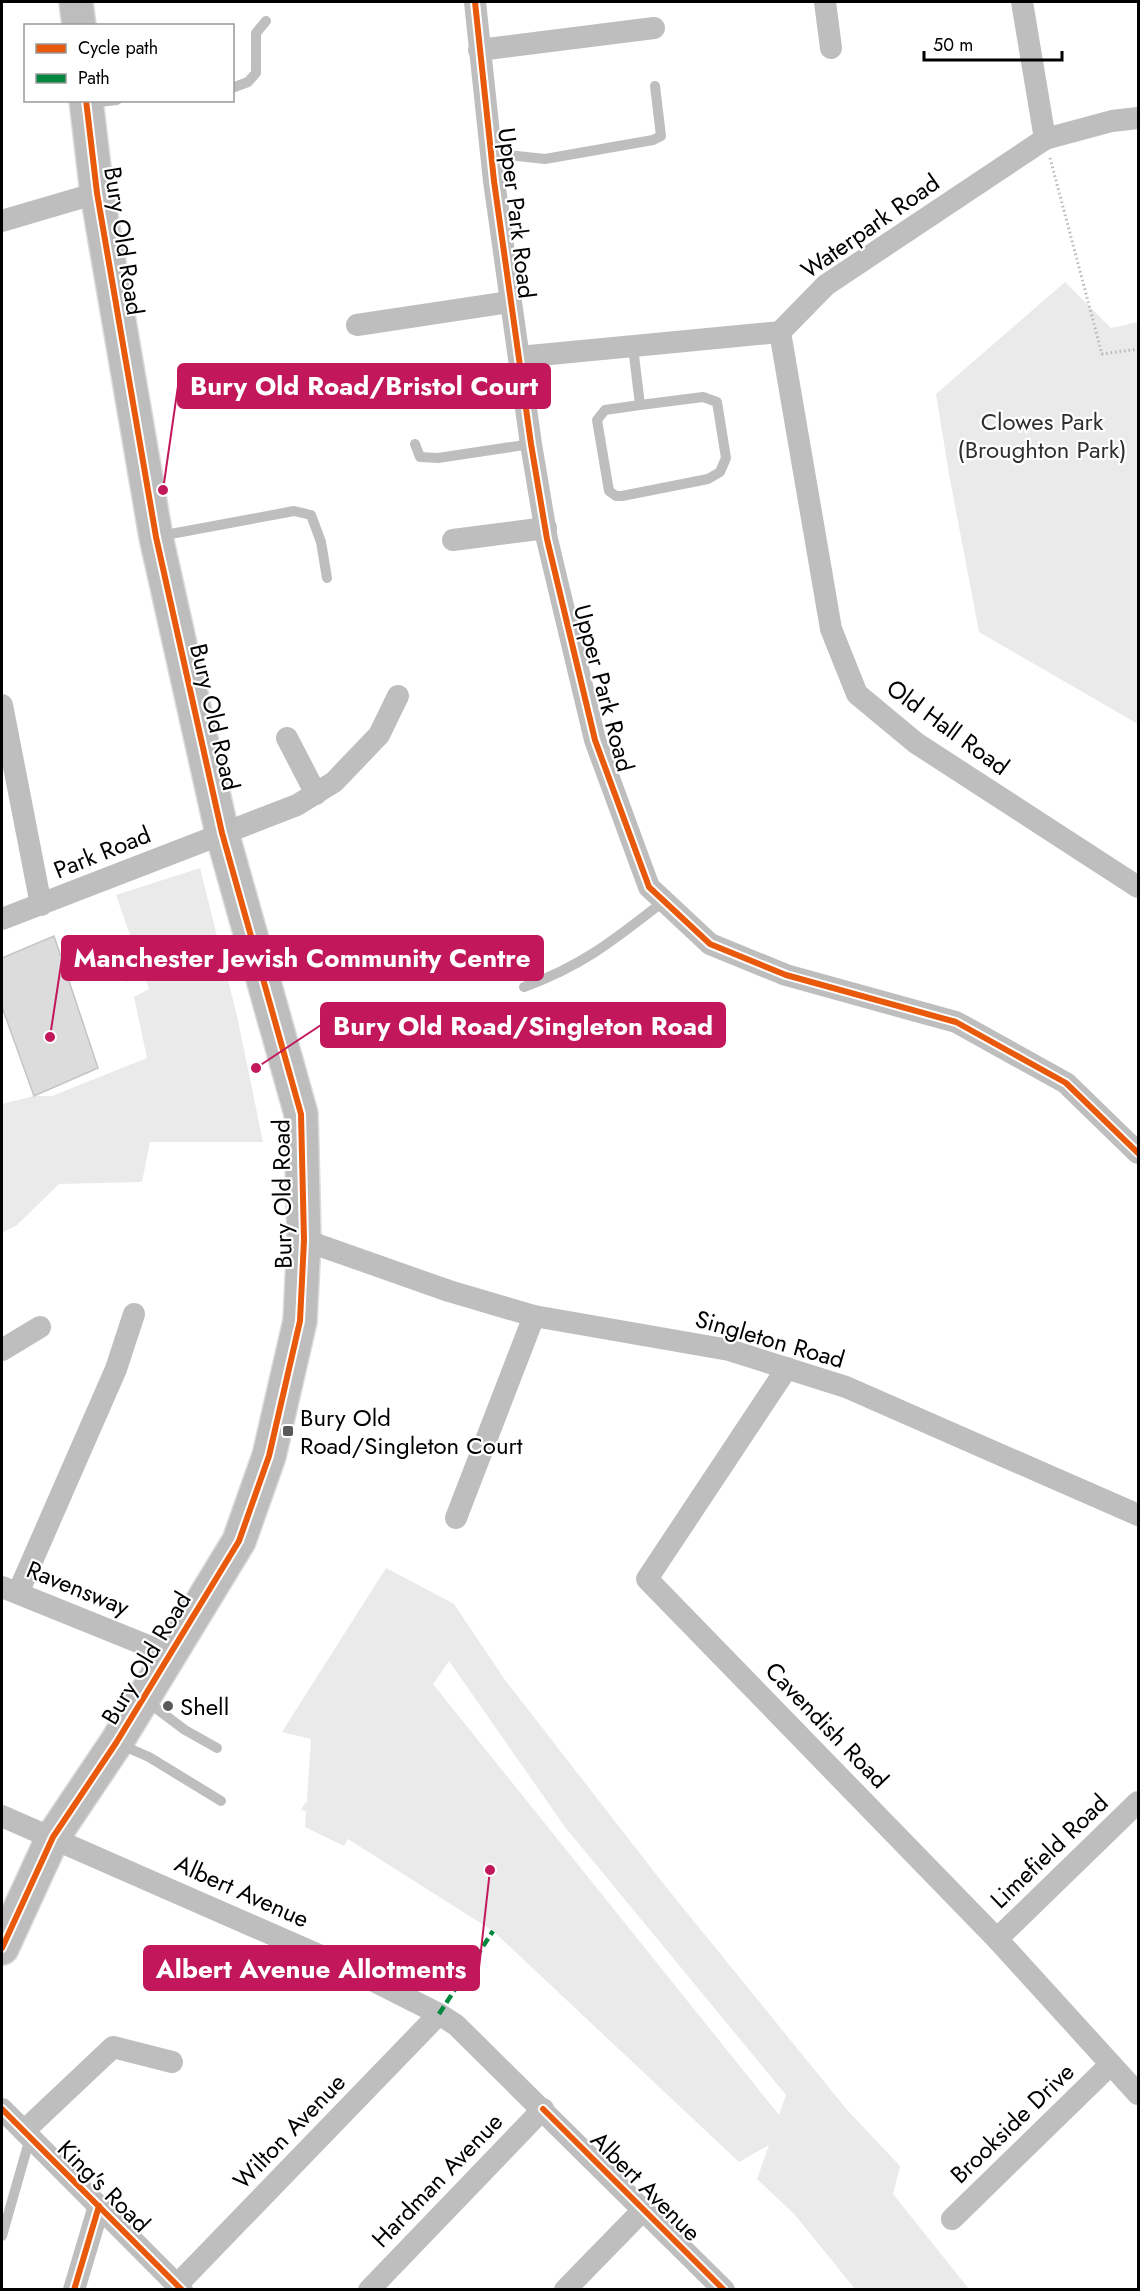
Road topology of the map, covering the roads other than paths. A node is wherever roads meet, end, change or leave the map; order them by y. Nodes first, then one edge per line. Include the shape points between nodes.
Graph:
1 (76, 2) edge
2 (475, 2) edge
3 (825, 2) edge
4 (1022, 2) edge
5 (266, 21) dead end
6 (79, 24) edge
7 (654, 28) dead end
8 (831, 48) dead end
9 (479, 50) junction
10 (655, 86) dead end
11 (234, 87) edge
12 (97, 102) edge
13 (1138, 118) edge
14 (1046, 139) junction
15 (490, 153) junction
16 (97, 193) junction
17 (2, 222) edge
18 (510, 302) junction
19 (357, 325) dead end
20 (780, 332) junction
21 (633, 347) junction
22 (519, 357) junction
23 (640, 405) junction
24 (415, 444) dead end
25 (531, 444) junction
26 (546, 528) junction
27 (156, 537) junction
28 (453, 540) dead end
29 (327, 578) dead end
30 (398, 696) dead end
31 (2, 705) edge
32 (286, 738) dead end
33 (316, 794) junction
34 (222, 833) junction
35 (1138, 887) edge
36 (664, 900) junction
37 (40, 905) junction
38 (2, 919) edge
39 (524, 987) dead end
40 (1138, 1153) edge
41 (304, 1240) junction
42 (134, 1314) dead end
43 (534, 1316) junction
44 (40, 1327) dead end
45 (2, 1350) edge
46 (787, 1368) junction
47 (1138, 1515) edge
48 (456, 1518) dead end
49 (10, 1590) edge
50 (168, 1654) junction
51 (142, 1698) junction
52 (116, 1743) junction
53 (217, 1748) dead end
54 (221, 1801) dead end
55 (1138, 1802) edge
56 (2, 1816) edge
57 (52, 1836) junction
58 (997, 1939) junction
59 (2, 1948) edge
60 (440, 2014) junction
61 (172, 2062) dead end
62 (1110, 2065) junction
63 (1138, 2094) edge
64 (2, 2109) edge
65 (543, 2109) junction
66 (27, 2134) junction
67 (99, 2206) junction
68 (644, 2209) junction
69 (952, 2219) dead end
70 (2, 2236) edge
71 (179, 2287) edge
72 (74, 2289) edge
73 (369, 2289) edge
74 (565, 2289) edge
75 (724, 2289) edge

1 - 6 main road
2 - 9 street, Upper Park Road
3 - 8 street
4 - 14 street
5 - 11 lane via 256,33 256,73 248,82
7 - 9 street
9 - 15 street, Upper Park Road
10 - 15 lane via 661,136 653,140 544,159
12 - 16 main road, Bury Old Road
13 - 14 street, Waterpark Road
14 - 20 street, Waterpark Road via 826,285
15 - 18 street, Upper Park Road
16 - 17 street
16 - 27 main road, Bury Old Road
18 - 19 street
18 - 22 street, Upper Park Road
20 - 21 street
20 - 35 street, Old Hall Road via 831,629 857,694 916,743
21 - 22 street
21 - 23 lane
22 - 25 street, Upper Park Road
23 - 23 lane via 605,410 598,417 607,485 612,494 622,496 708,479 720,472 726,458 717,402 703,397
24 - 25 lane via 420,457 438,458
25 - 26 street, Upper Park Road
26 - 28 street
26 - 36 street, Upper Park Road via 595,740 649,887
27 - 29 lane via 294,511 311,515 321,542
27 - 34 main road, Bury Old Road
30 - 33 street, Park Road via 379,735 334,782
31 - 37 street
32 - 33 street
33 - 34 street, Park Road
34 - 37 street, Park Road
34 - 41 main road, Bury Old Road via 301,1114
36 - 39 lane via 576,966
36 - 40 street, Upper Park Road via 710,944 786,975 956,1022 1066,1083
37 - 38 street, Park Road
41 - 43 street, Singleton Road
41 - 50 main road, Bury Old Road via 300,1321 269,1456 239,1541
42 - 49 street via 116,1369
43 - 46 street, Singleton Road via 729,1350
43 - 48 street
44 - 45 street
46 - 47 street, Singleton Road via 846,1387
46 - 58 street, Cavendish Road via 647,1579
49 - 50 street, Ravensway
50 - 51 main road, Bury Old Road
51 - 52 main road, Bury Old Road
51 - 53 lane
52 - 54 lane via 149,1757
52 - 57 main road, Bury Old Road
55 - 58 street, Limefield Road
56 - 57 street, Albert Avenue
57 - 59 main road, Bury Old Road
57 - 60 street, Albert Avenue via 344,1966
58 - 62 street, Cavendish Road
60 - 65 street, Albert Avenue
60 - 71 street, Wilton Avenue
61 - 66 street via 113,2047
62 - 63 street, Cavendish Road
62 - 69 street, Brookside Drive
64 - 66 street, King's Road
65 - 68 street, Albert Avenue
65 - 73 street, Hardman Avenue
66 - 67 street, King's Road
66 - 70 lane
67 - 71 street, King's Road
67 - 72 street
68 - 74 street
68 - 75 street, Albert Avenue

